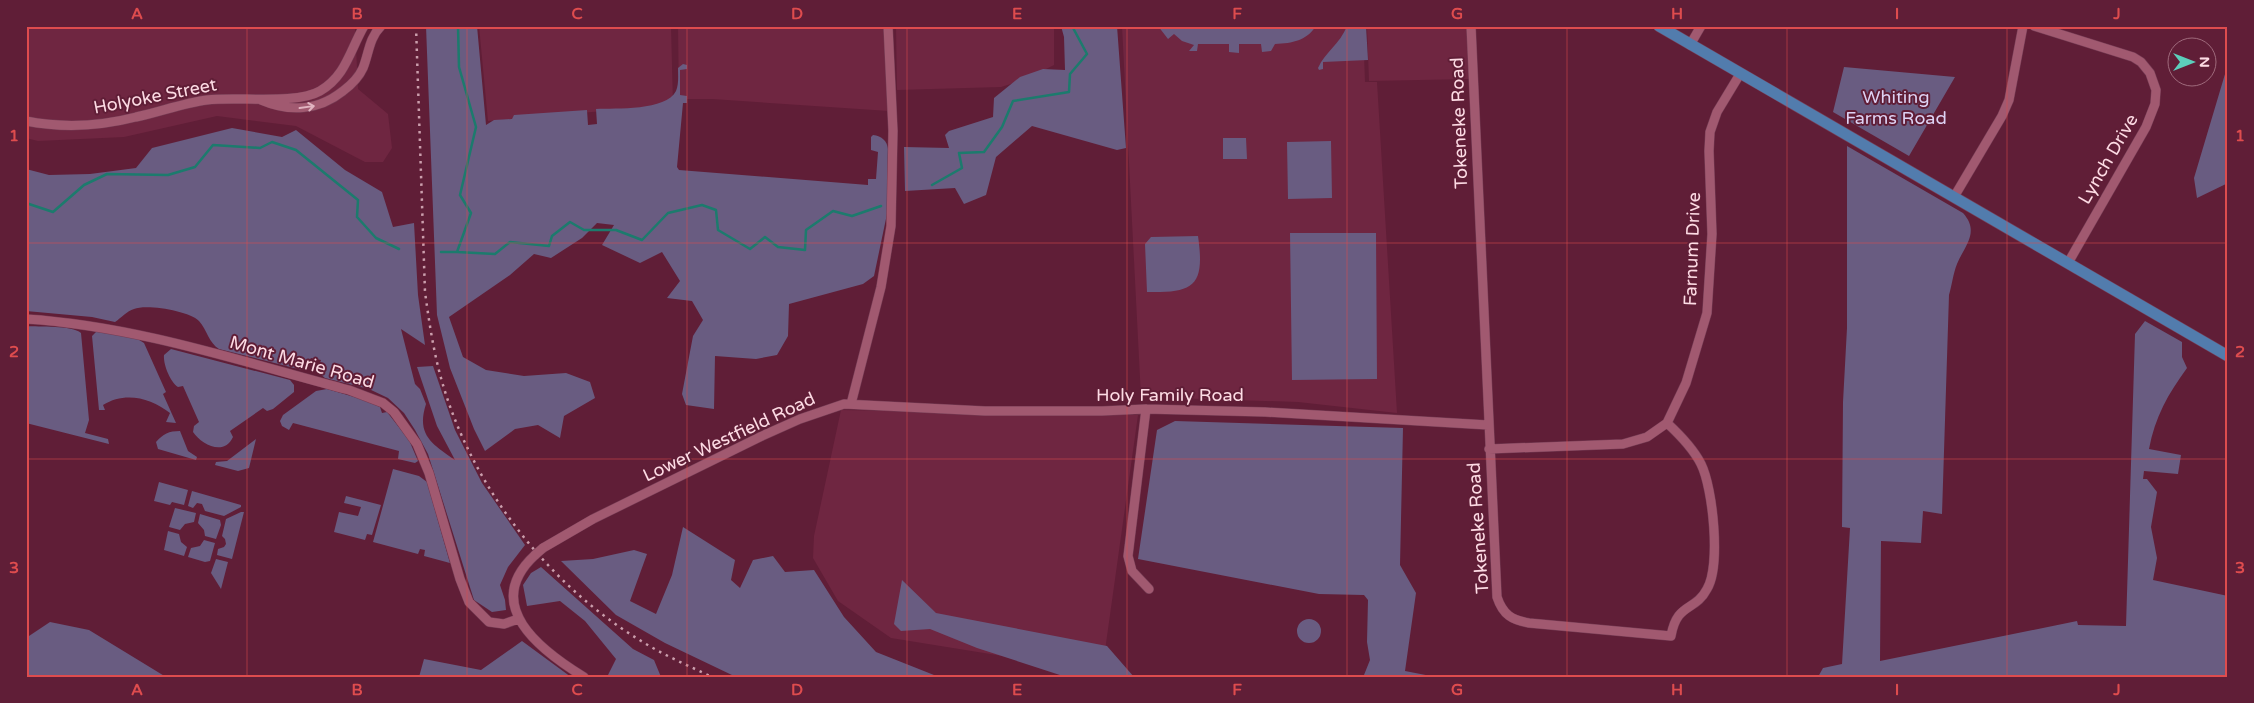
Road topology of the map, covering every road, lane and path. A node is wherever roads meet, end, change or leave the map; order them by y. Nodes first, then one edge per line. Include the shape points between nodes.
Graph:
1 (356, 26) edge
2 (364, 26) edge
3 (381, 26) edge
4 (888, 26) edge
5 (1471, 26) edge
6 (1659, 26) edge
7 (1701, 26) edge
8 (2024, 26) edge
9 (2034, 26) edge
10 (354, 43) junction
11 (1690, 44) junction
12 (1740, 74) junction
13 (260, 100) junction
14 (26, 121) edge
15 (1954, 197) junction
16 (2068, 263) junction
17 (26, 319) edge
18 (2227, 353) edge
19 (851, 404) junction
20 (1146, 409) junction
21 (1667, 423) junction
22 (1488, 425) junction
23 (1489, 449) junction
24 (1149, 589) dead end
25 (518, 618) junction
26 (584, 677) edge

1 - 10 street
2 - 10 street, Holyoke Street
13 -> 3 street, Holyoke Street via 274,106 307,108 337,96 359,75 369,45
4 - 19 street via 894,131 891,226 881,287
5 - 22 street, Tokeneke Road
6 - 11 main road
7 - 11 street
8 - 15 street via 2009,100
9 - 16 street, Lynch Drive via 2137,59 2150,73 2156,90 2155,104 2146,127
10 - 13 street, Holyoke Street via 352,55 341,72 318,92 305,97
11 - 12 main road
12 - 15 main road
12 - 21 street, Farnum Drive via 1710,132 1712,234 1709,299 1704,327 1686,383
13 - 14 street, Holyoke Street via 206,100 136,118 92,125
15 - 16 main road
16 - 18 main road
17 - 25 street, Mont Marie Road via 129,332 349,390 383,403 403,422 424,458 469,602 489,622 504,624
19 - 20 street, Holy Family Road via 984,411
19 - 25 street, Lower Westfield Road, bridge via 836,406 762,436 593,519 543,548 521,570 514,587 513,601
20 - 22 street, Holy Family Road
20 - 24 street via 1128,556 1136,576
21 - 23 street via 1647,437 1623,444
21 - 23 street, Tokeneke Road via 1691,448 1701,464 1710,491 1713,532 1713,563 1707,590 1678,614 1671,636 1530,623 1504,613 1497,597
22 - 23 street, Tokeneke Road
25 - 26 street, Lower Westfield Road via 547,650

